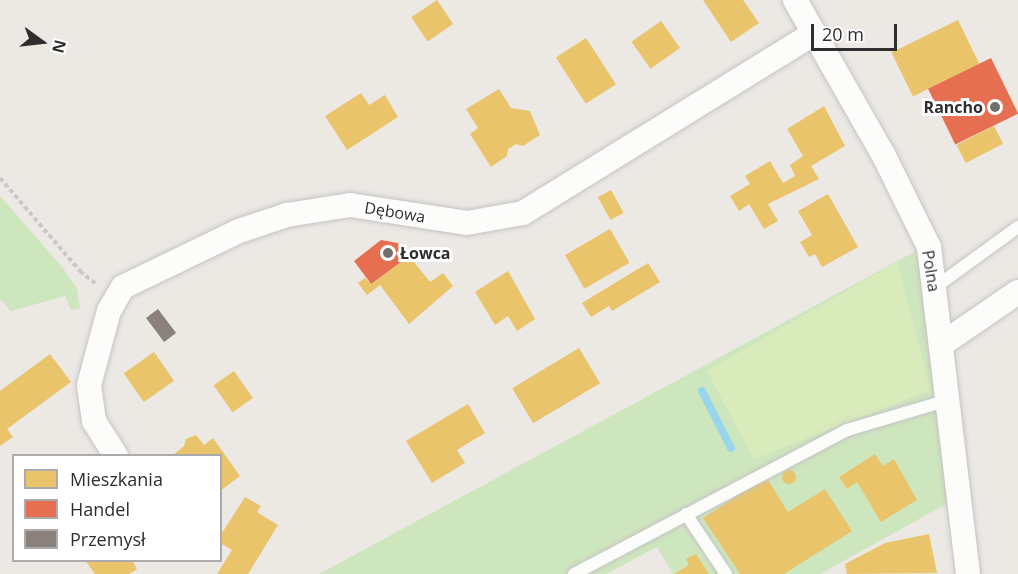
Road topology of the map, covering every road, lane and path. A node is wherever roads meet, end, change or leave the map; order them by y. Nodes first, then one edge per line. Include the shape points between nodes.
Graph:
1 (795, 0) edge
2 (814, 33) junction
3 (0, 178) edge
4 (1018, 227) edge
5 (934, 288) junction
6 (1018, 291) edge
7 (116, 299) junction
8 (942, 344) junction
9 (948, 400) junction
10 (115, 454) edge
11 (686, 514) junction
12 (574, 574) edge
13 (726, 574) edge
14 (968, 574) edge

1 - 2 street, Polna
2 - 5 street, Polna via 883,154 929,247
2 - 7 street, Dębowa via 523,213 467,223 350,205 287,215 238,231 179,258 123,287
3 - 7 path via 80,272
4 - 5 lane
5 - 8 street, Polna
6 - 8 street
7 - 10 street, Dębowa via 94,360 88,403 94,421
8 - 9 street, Polna
9 - 11 lane via 847,430
9 - 14 street, Polna
11 - 12 lane
11 - 13 lane

